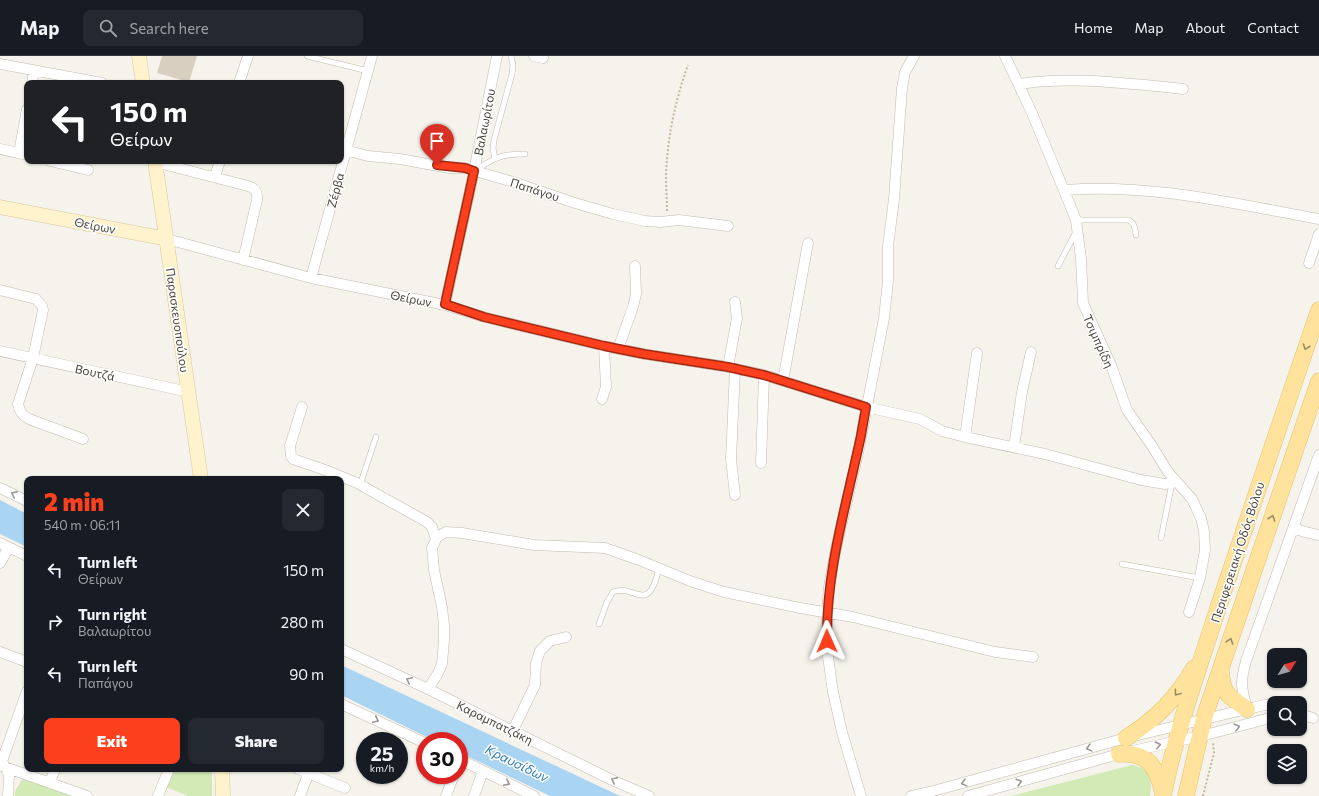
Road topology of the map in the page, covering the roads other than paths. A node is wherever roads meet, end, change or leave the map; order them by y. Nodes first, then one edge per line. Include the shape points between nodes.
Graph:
1 (139, 56) edge
2 (248, 56) edge
3 (307, 56) edge
4 (372, 56) edge
5 (497, 56) edge
6 (511, 56) edge
7 (914, 56) edge
8 (1005, 56) edge
9 (0, 64) edge
10 (34, 71) junction
11 (368, 71) junction
12 (32, 80) edge
13 (85, 80) edge
14 (143, 80) edge
15 (241, 80) edge
16 (1020, 84) junction
17 (1183, 89) dead end
18 (24, 143) edge
19 (0, 149) edge
20 (344, 150) edge
21 (23, 154) edge
22 (525, 154) dead end
23 (495, 159) junction
24 (63, 164) edge
25 (155, 164) edge
26 (167, 164) edge
27 (219, 164) edge
28 (340, 164) edge
29 (88, 170) dead end
30 (474, 171) junction
31 (214, 176) junction
32 (1065, 190) junction
33 (0, 207) edge
34 (1319, 219) edge
35 (1077, 225) junction
36 (728, 226) dead end
37 (1319, 234) edge
38 (1136, 235) dead end
39 (166, 239) junction
40 (808, 243) dead end
41 (242, 260) junction
42 (1309, 263) dead end
43 (635, 266) dead end
44 (1058, 266) dead end
45 (311, 278) junction
46 (0, 290) edge
47 (734, 302) dead end
48 (445, 304) junction
49 (1319, 310) edge
50 (604, 346) junction
51 (618, 349) junction
52 (0, 351) edge
53 (1030, 352) dead end
54 (977, 353) dead end
55 (33, 358) junction
56 (731, 368) junction
57 (764, 375) junction
58 (783, 381) junction
59 (1319, 381) edge
60 (189, 392) junction
61 (602, 399) dead end
62 (302, 407) dead end
63 (866, 407) junction
64 (376, 437) dead end
65 (965, 438) junction
66 (83, 439) dead end
67 (1014, 447) junction
68 (1319, 455) edge
69 (761, 463) dead end
70 (201, 476) edge
71 (339, 476) edge
72 (344, 478) edge
73 (1174, 482) junction
74 (360, 485) junction
75 (0, 488) edge
76 (735, 495) dead end
77 (24, 500) edge
78 (1294, 528) junction
79 (1319, 535) edge
80 (1162, 538) dead end
81 (436, 539) junction
82 (5, 545) edge
83 (24, 554) edge
84 (0, 563) edge
85 (1122, 564) dead end
86 (659, 568) junction
87 (1200, 578) junction
88 (1189, 612) dead end
89 (827, 613) junction
90 (598, 624) dead end
91 (566, 637) dead end
92 (1205, 648) junction
93 (344, 650) edge
94 (0, 652) edge
95 (1033, 657) dead end
96 (24, 661) edge
97 (1221, 667) junction
98 (428, 689) junction
99 (24, 700) edge
100 (344, 705) edge
101 (1267, 705) edge
102 (1247, 709) junction
103 (1307, 716) edge
104 (1204, 718) junction
105 (1313, 718) dead end
106 (1267, 719) edge
107 (1182, 724) junction
108 (513, 730) junction
109 (1204, 735) junction
110 (1126, 738) junction
111 (416, 739) edge
112 (1176, 741) junction
113 (1119, 754) junction
114 (468, 764) edge
115 (2, 766) edge
116 (484, 771) junction
117 (54, 772) edge
118 (168, 772) edge
119 (222, 772) edge
120 (309, 772) edge
121 (311, 772) edge
122 (50, 782) junction
123 (451, 784) edge
124 (345, 788) dead end
125 (1163, 795) edge
126 (8, 796) edge
127 (87, 796) edge
128 (158, 796) edge
129 (223, 796) edge
130 (300, 796) edge
131 (446, 796) edge
132 (474, 796) edge
133 (534, 796) edge
134 (649, 796) edge
135 (861, 796) edge
136 (911, 796) edge
137 (968, 796) edge
138 (1186, 796) edge

1 - 14 street
2 - 15 street
3 - 11 lane
4 - 11 street, Ζέρβα
5 - 30 street, Βαλαωρίτου
6 - 23 lane, Βαλαωρίτου via 512,74 494,140
7 - 63 street via 905,72 902,88 886,303
8 - 16 street, Τσιμπρίδη
9 - 10 street
10 - 12 street
10 - 13 street
11 - 20 street, Ζέρβα
16 - 17 street via 1060,80
16 - 32 street, Τσιμπρίδη
18 - 21 street
19 - 21 street
20 - 30 street, Παπάγου via 368,156
22 - 23 lane via 507,154
23 - 30 lane
24 - 29 street
25 - 39 street, Παρασκευοπούλου
26 - 31 street
27 - 31 street
28 - 45 street, Ζέρβα
30 - 36 street, Παπάγου via 613,214 645,221 679,220
30 - 48 street, Βαλαωρίτου
31 - 41 street via 256,190 257,200
32 - 34 street via 1094,188 1165,192
32 - 35 street, Τσιμπρίδη
33 - 39 street, Θείρων
35 - 38 lane via 1129,220 1135,226
35 - 44 lane
35 - 73 street, Τσιμπρίδη via 1085,308 1116,377 1127,410
37 - 42 street
39 - 41 street, Θείρων
39 - 60 street, Παρασκευοπούλου
40 - 58 street
41 - 45 street, Θείρων
43 - 51 street via 634,307
45 - 48 street, Θείρων
46 - 55 street via 36,299 42,306
47 - 56 street via 737,318
48 - 50 street, Θείρων via 484,317
49 -> 92 main road, Περιφερειακή Οδός Βόλου
50 - 51 street, Θείρων
50 - 61 street via 606,387
51 - 56 street, Θείρων
52 - 55 street, Βουτζά
53 - 67 street
54 - 65 street
55 - 60 street, Βουτζά
55 - 66 street via 18,404 22,415
56 - 57 street, Θείρων
56 - 76 street via 731,459
57 - 58 street, Θείρων
57 - 69 street
58 - 63 street, Θείρων
97 -> 59 main road, Περιφερειακή Οδός Βόλου
60 - 70 street, Παρασκευοπούλου
62 - 71 street via 289,453 293,459
63 - 65 street, Θείρων via 920,419 942,431
63 - 89 street via 835,553
64 - 74 lane
65 - 67 street, Θείρων
67 - 73 street, Θείρων via 1073,460 1141,480 1165,484
68 - 78 street
72 - 74 street
73 - 80 lane
73 - 87 street, Τσιμπρίδη via 1192,499 1202,524 1206,550
74 - 81 street via 427,522 432,527
77 -> 75 street
78 - 79 street
78 - 102 street via 1242,675 1241,688
81 - 86 street via 442,533 454,532 534,545 605,548
81 - 98 street via 432,554 442,606 444,653 442,664
82 - 83 street
82 - 84 street
85 - 87 lane
86 - 89 street via 707,587
86 - 90 lane via 656,581 644,596 620,590 613,592
87 - 88 street, Τσιμπρίδη
89 - 95 street via 995,652
89 - 135 street via 828,657 833,692
91 - 108 street via 550,641 540,651 536,663 535,685
92 - 107 main road, Περιφερειακή Οδός Βόλου
92 -> 110 main road via 1172,700 1145,726
98 -> 93 street, Καραμπατζάκη
94 - 96 street
97 - 102 main road via 1225,690 1233,700
97 - 104 main road, Περιφερειακή Οδός Βόλου
98 - 108 street, Καραμπατζάκη
99 - 115 street via 4,753
100 -> 111 street
101 - 102 street
102 - 104 street
103 - 105 street
104 - 107 street
104 - 109 main road, Περιφερειακή Οδός Βόλου
109 -> 106 street
107 - 110 street
107 - 112 main road, Περιφερειακή Οδός Βόλου
134 -> 108 street, Καραμπατζάκη
109 - 112 street
109 - 138 main road, Περιφερειακή Οδός Βόλου
110 -> 136 street
113 -> 112 street
112 - 125 main road, Περιφερειακή Οδός Βόλου
113 - 125 main road via 1130,753 1152,765
137 -> 113 street
114 - 116 street
115 - 122 street
115 - 126 street via 9,775
116 - 132 street
116 -> 133 street
117 - 122 street
118 - 128 street
119 - 129 street
120 - 130 street
121 - 124 street
122 - 127 street
123 - 131 street

